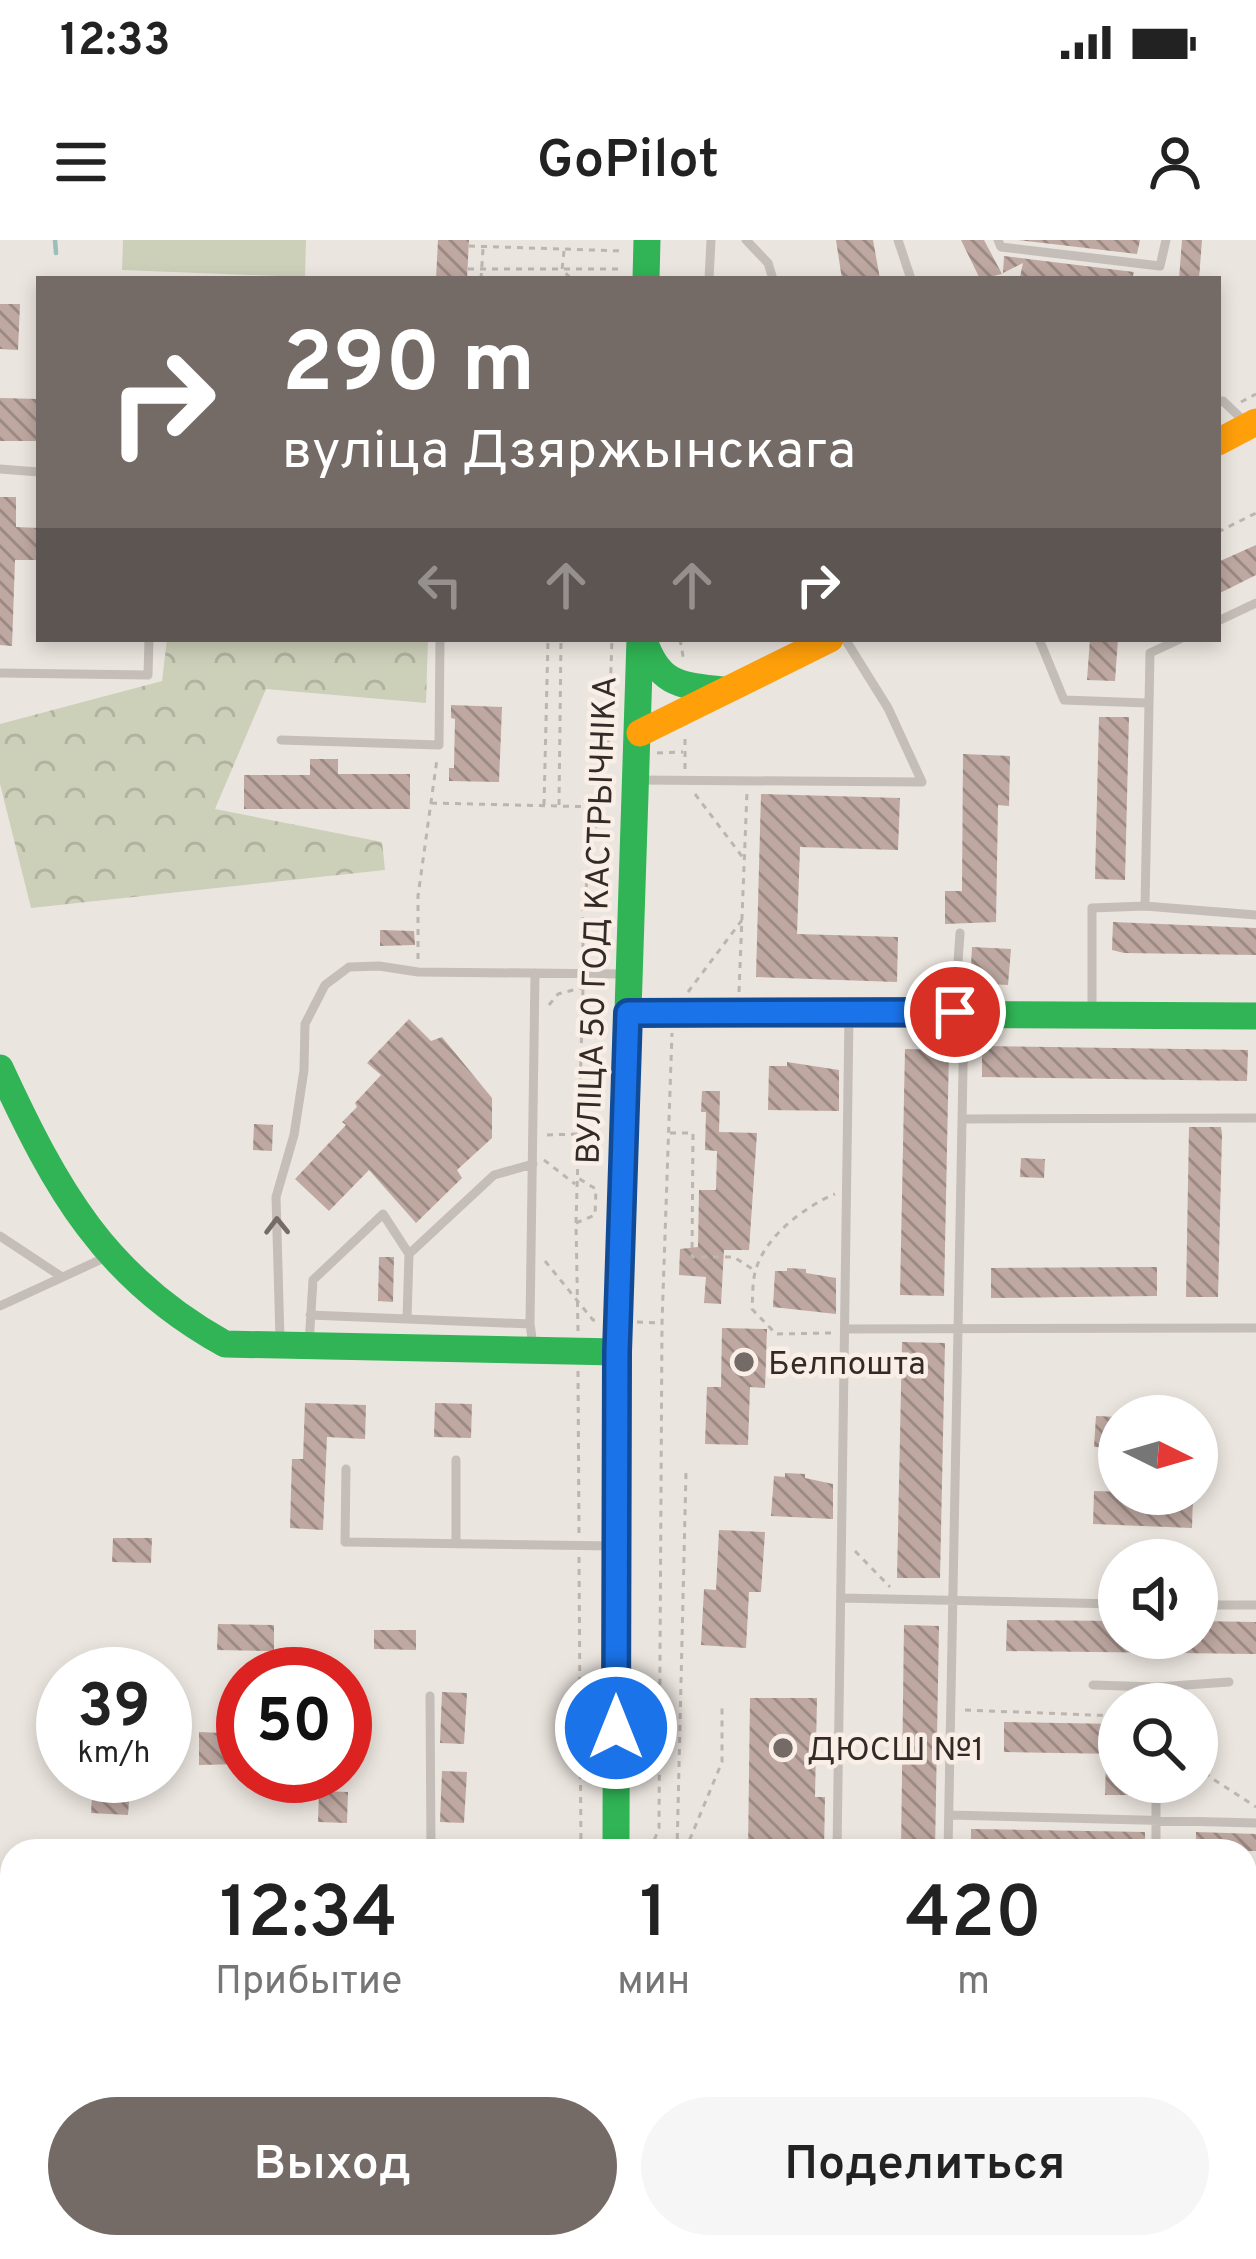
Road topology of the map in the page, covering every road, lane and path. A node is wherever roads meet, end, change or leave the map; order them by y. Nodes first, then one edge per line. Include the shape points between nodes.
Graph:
1 (711, 240) edge
2 (746, 240) edge
3 (898, 240) edge
4 (998, 240) edge
5 (1166, 240) edge
6 (469, 246) dead end
7 (637, 246) edge
8 (483, 247) junction
9 (564, 249) junction
10 (468, 269) dead end
11 (481, 269) junction
12 (562, 270) junction
13 (636, 274) edge
14 (481, 276) edge
15 (558, 276) edge
16 (569, 276) edge
17 (709, 276) edge
18 (771, 276) edge
19 (910, 276) edge
20 (1221, 402) edge
21 (1253, 424) edge
22 (1221, 440) edge
23 (0, 469) edge
24 (36, 472) edge
25 (1256, 513) edge
26 (1221, 530) edge
27 (1256, 603) edge
28 (1221, 620) edge
29 (149, 642) edge
30 (440, 642) edge
31 (548, 642) edge
32 (561, 642) edge
33 (612, 642) edge
34 (642, 642) edge
35 (643, 642) edge
36 (680, 642) edge
37 (824, 642) edge
38 (847, 642) edge
39 (1040, 642) edge
40 (1174, 642) edge
41 (0, 673) edge
42 (686, 697) junction
43 (1147, 703) junction
44 (640, 733) junction
45 (281, 740) dead end
46 (439, 746) junction
47 (638, 780) junction
48 (685, 781) junction
49 (747, 781) junction
50 (431, 803) junction
51 (544, 806) junction
52 (559, 806) junction
53 (601, 808) junction
54 (744, 860) junction
55 (1145, 906) junction
56 (1256, 914) edge
57 (742, 920) junction
58 (960, 933) dead end
59 (418, 972) junction
60 (535, 973) junction
61 (583, 974) junction
62 (629, 974) junction
63 (583, 988) junction
64 (546, 1011) dead end
65 (673, 1012) junction
66 (739, 1012) junction
67 (849, 1012) junction
68 (960, 1012) junction
69 (628, 1013) junction
70 (1092, 1016) junction
71 (1256, 1016) edge
72 (0, 1068) edge
73 (963, 1118) junction
74 (1256, 1118) edge
75 (669, 1132) junction
76 (578, 1134) junction
77 (543, 1136) dead end
78 (532, 1164) junction
79 (577, 1177) junction
80 (542, 1178) dead end
81 (577, 1185) junction
82 (847, 1189) junction
83 (576, 1222) junction
84 (0, 1236) edge
85 (409, 1254) junction
86 (109, 1256) junction
87 (755, 1270) junction
88 (62, 1277) junction
89 (540, 1279) dead end
90 (0, 1293) edge
91 (577, 1298) junction
92 (6, 1303) edge
93 (310, 1315) junction
94 (407, 1319) junction
95 (619, 1322) junction
96 (662, 1323) junction
97 (1256, 1328) edge
98 (845, 1331) junction
99 (960, 1332) junction
100 (532, 1337) junction
101 (280, 1343) junction
102 (309, 1344) junction
103 (578, 1351) junction
104 (617, 1352) junction
105 (457, 1460) dead end
106 (346, 1469) dead end
107 (686, 1472) dead end
108 (842, 1537) junction
109 (456, 1541) junction
110 (579, 1545) junction
111 (616, 1546) junction
112 (841, 1598) junction
113 (904, 1601) junction
114 (953, 1603) junction
115 (1098, 1604) edge
116 (1218, 1605) edge
117 (1256, 1605) edge
118 (1229, 1682) dead end
119 (1215, 1683) edge
120 (1093, 1684) dead end
121 (1098, 1684) edge
122 (430, 1696) dead end
123 (722, 1706) dead end
124 (951, 1709) junction
125 (1098, 1715) edge
126 (1218, 1782) edge
127 (1156, 1803) edge
128 (1256, 1808) edge
129 (949, 1815) junction
130 (1156, 1819) junction
131 (1256, 1823) edge
132 (431, 1839) edge
133 (580, 1839) edge
134 (616, 1839) edge
135 (655, 1839) edge
136 (677, 1839) edge
137 (690, 1839) edge
138 (837, 1839) edge
139 (948, 1839) edge
140 (1156, 1839) edge

1 - 17 lane
2 - 18 lane
3 - 19 lane
4 - 5 lane via 1001,247 1160,266
6 - 8 path
7 - 9 path
7 - 13 street
8 - 9 path
8 - 11 path
9 - 12 path
10 - 11 path
11 - 12 path
11 - 14 path
12 - 13 path
12 - 15 path
12 - 16 path
20 - 21 lane
21 - 22 street
23 - 24 lane
25 - 26 path
27 - 28 lane
29 - 41 lane via 148,676
30 - 46 lane
31 - 51 path
32 - 52 path
33 - 53 path
34 - 44 street, ВУЛІЦА 50 ГОД КАСТРЫЧНІКА
35 - 42 street via 651,665
36 - 42 path
37 - 42 street via 722,690
38 - 49 lane via 922,782
39 - 43 lane via 1064,700
40 - 43 lane via 1150,653
42 - 44 street
42 - 48 path
43 - 55 lane
44 - 47 street, ВУЛІЦА 50 ГОД КАСТРЫЧНІКА
45 - 46 lane
46 - 50 path
47 - 48 lane
47 - 62 street, ВУЛІЦА 50 ГОД КАСТРЫЧНІКА
48 - 49 lane
48 - 54 path
49 - 54 path
50 - 51 path
50 - 59 path
51 - 52 path
52 - 53 path
53 - 61 path via 583,906
54 - 57 path
55 - 56 lane
55 - 70 lane via 1092,908
57 - 65 path
57 - 66 path
58 - 68 lane
59 - 60 lane
101 -> 59 lane via 276,1197 294,1135 304,1024 325,985 349,968
60 - 61 lane
60 - 78 lane
61 - 62 lane
61 - 63 path
62 - 69 street, ВУЛІЦА 50 ГОД КАСТРЫЧНІКА
63 - 64 path via 558,994
63 - 76 path
65 - 66 street
65 - 69 street
65 - 75 path
66 - 67 street
67 - 68 street
67 - 82 lane
68 - 70 street
68 - 73 lane
69 - 95 street, ВУЛІЦА 50 ГОД КАСТРЫЧНІКА
70 - 71 street
72 - 86 street via 60,1190
73 - 74 lane
73 - 99 lane
75 - 87 path via 693,1132 692,1257 734,1256
75 - 96 path
76 - 77 path
76 - 79 path
78 - 85 lane via 494,1175
78 - 100 lane
79 - 81 path
79 - 83 path via 596,1190 595,1215
80 - 81 path via 542,1159
81 - 83 path
82 - 87 path via 814,1203 767,1245
82 - 98 lane
83 - 91 path
84 - 88 lane
85 - 93 lane via 383,1214 313,1280
85 - 94 lane
86 - 88 lane
86 - 101 street via 184,1325 225,1344
87 - 98 path via 752,1310 776,1334
88 - 92 lane
89 - 91 path via 542,1257
90 - 92 lane
91 - 95 path via 593,1320
91 - 103 path
93 - 94 lane
93 - 102 lane
94 - 100 lane
95 - 96 path
95 - 104 street, ВУЛІЦА 50 ГОД КАСТРЫЧНІКА
96 - 135 path
97 - 99 lane
98 - 99 lane
98 - 108 lane
99 - 114 lane
100 - 102 street
100 - 103 street
101 - 102 street
103 - 104 street
103 - 110 path
104 - 111 street, ВУЛІЦА 50 ГОД КАСТРЫЧНІКА
105 - 109 lane
106 - 109 lane via 345,1542
107 - 136 path
108 - 112 lane
108 - 113 path
109 - 110 lane
110 - 111 lane
110 - 133 path
111 - 134 street, ВУЛІЦА 50 ГОД КАСТРЫЧНІКА
112 - 113 lane
112 - 138 lane
113 - 114 lane
114 - 115 lane
114 - 124 lane
116 - 117 lane
118 - 119 lane
120 - 121 lane
122 - 132 lane
123 - 137 path via 722,1762
124 - 125 path
124 - 129 lane
126 - 128 path
127 - 130 lane
129 - 130 lane
129 - 139 lane
130 - 131 lane
130 - 140 lane

